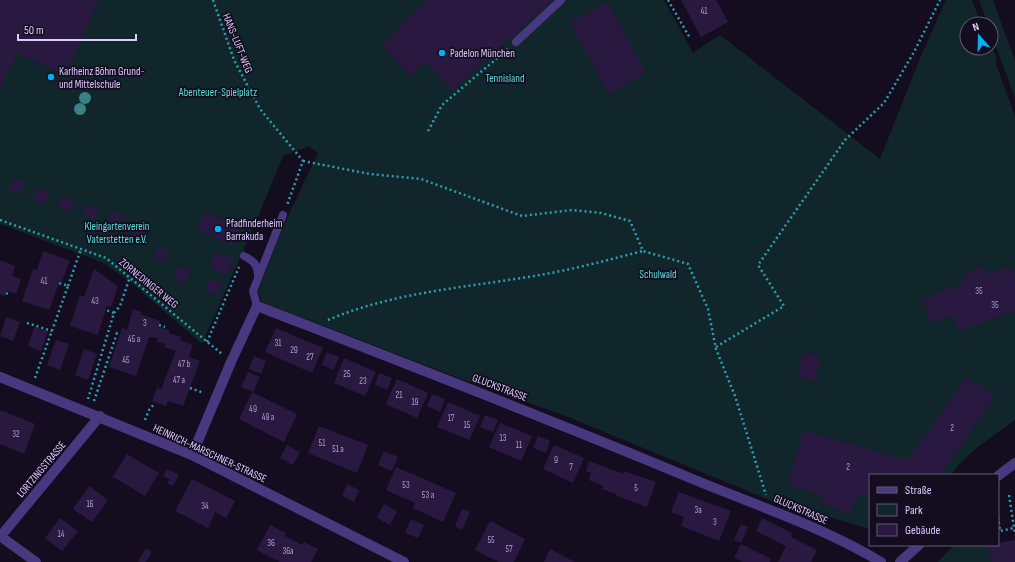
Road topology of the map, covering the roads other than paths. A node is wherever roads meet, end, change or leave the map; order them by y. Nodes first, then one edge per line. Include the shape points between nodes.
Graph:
1 (561, 0) edge
2 (516, 42) road end
3 (283, 215) road end
4 (244, 256) road end
5 (258, 278) junction
6 (257, 306) junction
7 (0, 377) edge
8 (100, 416) junction
9 (192, 455) junction
10 (1015, 463) edge
11 (999, 475) edge
12 (0, 536) edge
13 (918, 546) edge
14 (36, 562) edge
15 (404, 562) edge
16 (881, 562) edge
17 (900, 562) edge

1 - 2 lane
3 - 5 lane
4 - 5 lane via 255,263
5 - 6 lane via 253,291
6 - 9 street
6 - 16 street, GLUCKSTRASSE via 770,508 866,552
7 - 8 street, HEINRICH-MARSCHNER-STRASSE
8 - 9 street, HEINRICH-MARSCHNER-STRASSE
8 - 12 street, LORTZINGSTRASSE
9 - 15 street, HEINRICH-MARSCHNER-STRASSE
10 - 11 street
12 - 14 street
13 - 17 street

